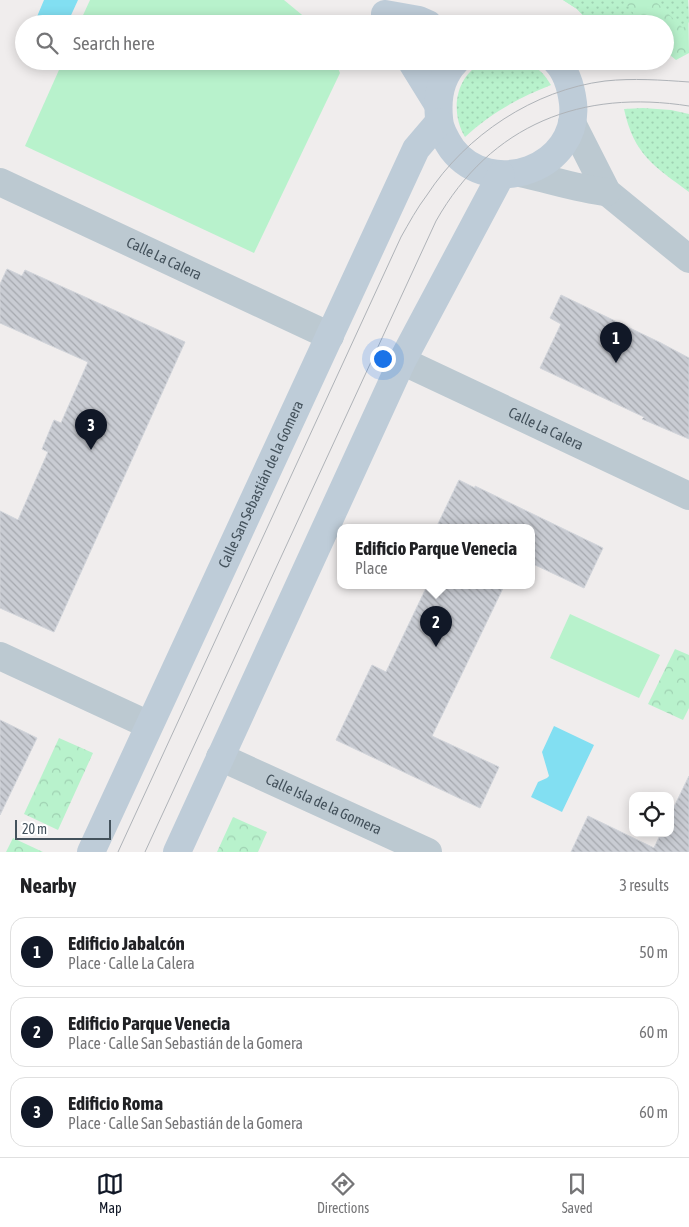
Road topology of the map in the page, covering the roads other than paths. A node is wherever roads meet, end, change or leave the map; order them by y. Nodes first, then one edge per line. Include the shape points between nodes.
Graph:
1 (381, 12) edge
2 (395, 15) edge
3 (416, 70) edge
4 (449, 70) edge
5 (563, 70) edge
6 (438, 113) junction
7 (572, 123) junction
8 (511, 174) junction
9 (0, 182) edge
10 (607, 192) junction
11 (689, 259) edge
12 (330, 336) junction
13 (402, 362) junction
14 (689, 496) edge
15 (0, 656) edge
16 (150, 725) junction
17 (220, 757) junction
18 (91, 852) edge
19 (177, 852) edge
20 (428, 852) edge

1 - 2 main road
3 - 6 main road
4 - 6 main road via 442,83
5 - 7 main road via 571,88
6 - 8 main road via 446,141 458,157 475,168
6 - 12 main road, Calle San Sebastián de la Gomera via 416,149
7 - 8 main road via 565,141 553,156 538,167
7 - 10 street
8 - 10 street
8 - 13 main road
9 - 12 street, Calle La Calera
10 - 11 street
12 - 16 main road, Calle San Sebastián de la Gomera
13 - 14 street, Calle La Calera
13 - 17 main road
15 - 16 street
16 - 18 main road, Calle San Sebastián de la Gomera
17 - 19 main road
17 - 20 street, Calle Isla de la Gomera

